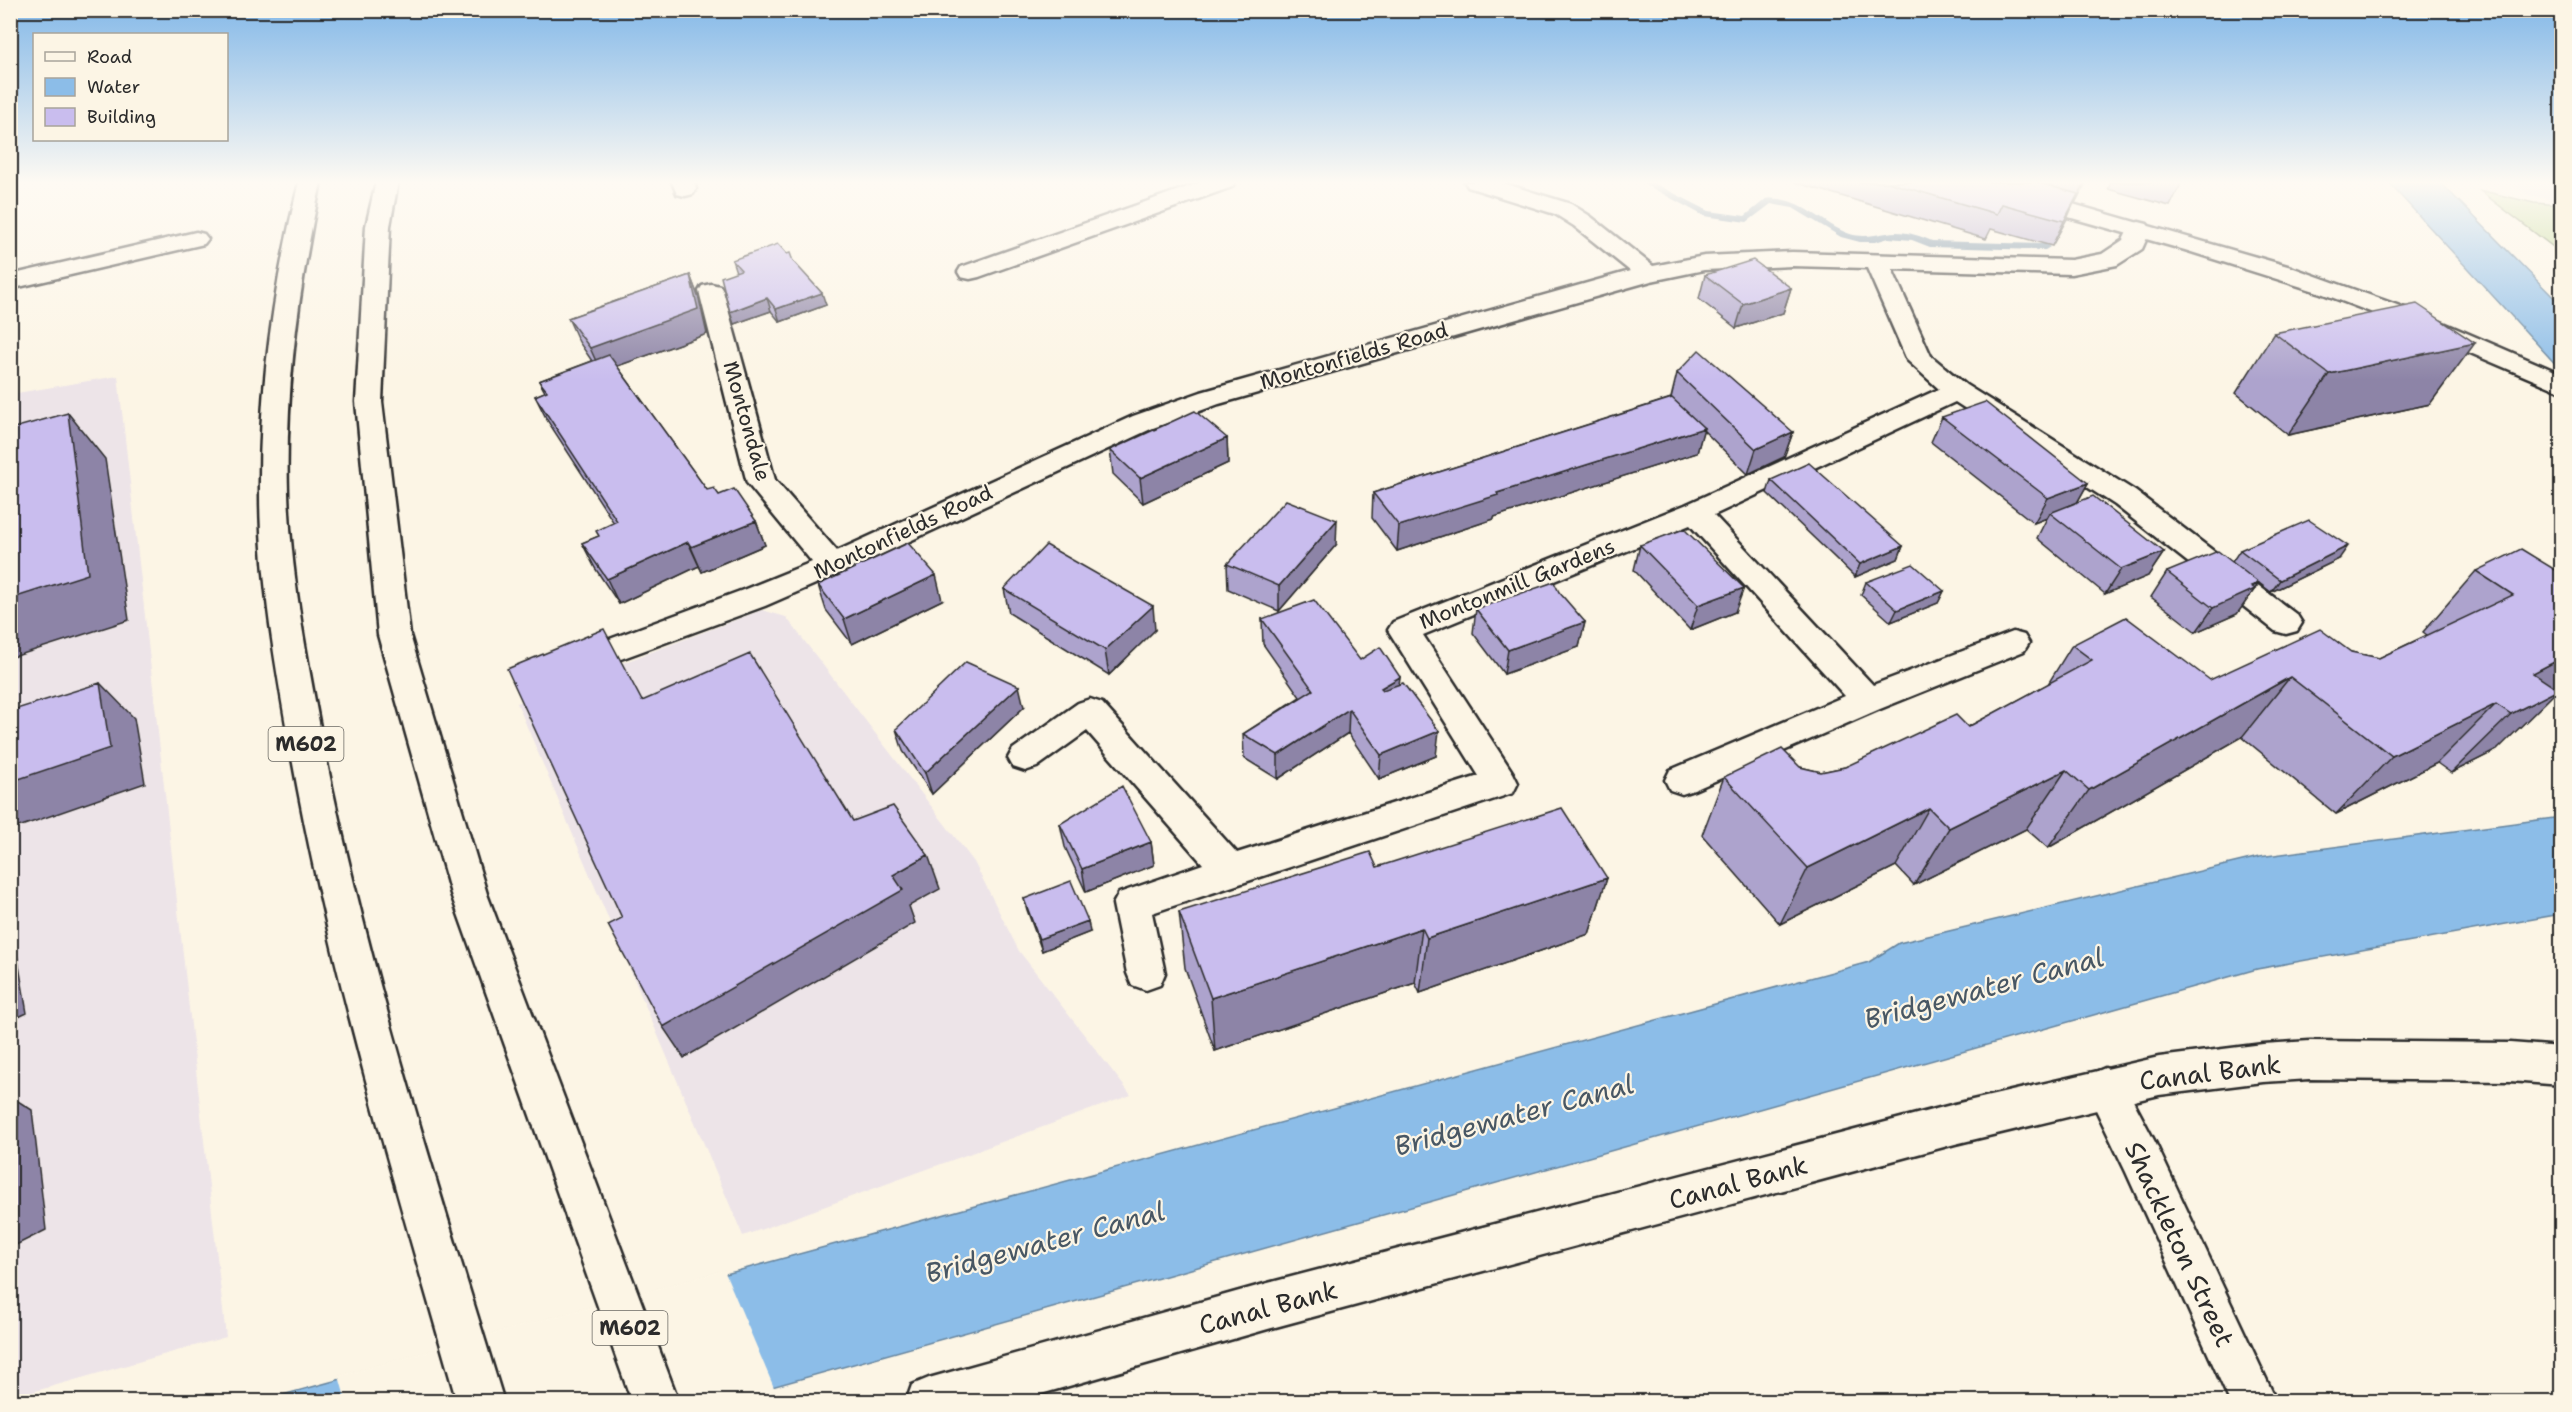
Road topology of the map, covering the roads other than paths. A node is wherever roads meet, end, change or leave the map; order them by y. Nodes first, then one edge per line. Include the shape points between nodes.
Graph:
1 (158, 248) edge
2 (295, 248) edge
3 (377, 248) edge
4 (1038, 248) edge
5 (1615, 248) edge
6 (2128, 248) edge
7 (2199, 248) edge
8 (1877, 262) junction
9 (970, 272) dead end
10 (1648, 274) junction
11 (10, 282) edge
12 (711, 291) dead end
13 (2562, 384) edge
14 (1957, 391) junction
15 (1695, 512) junction
16 (832, 565) junction
17 (2286, 623) dead end
18 (2013, 643) dead end
19 (599, 655) edge
20 (1868, 700) junction
21 (1024, 758) dead end
22 (1682, 780) dead end
23 (1230, 870) junction
24 (1146, 973) dead end
25 (2562, 1066) edge
26 (2105, 1087) junction
27 (481, 1401) edge
28 (656, 1401) edge
29 (929, 1401) edge
30 (2254, 1401) edge

1 - 11 main road
2 - 27 main road, M602 via 283,313 274,415 274,496 281,584 315,800 351,952
3 - 28 main road, M602 via 369,402 394,635 469,894
4 - 9 main road
5 - 10 main road
6 - 8 main road, Montonfields Road via 2109,260 2071,267
7 - 13 main road via 2328,288
8 - 10 main road, Montonfields Road via 1792,259 1704,263
8 - 14 main road via 1920,360
10 - 16 main road, Montonfields Road via 1210,398 1143,422
12 - 16 main road, Montondale via 761,483
14 - 15 main road, Montonmill Gardens
14 - 17 main road via 2125,498
15 - 20 main road
15 - 23 main road, Montonmill Gardens via 1404,630 1501,783
16 - 19 main road, Montonfields Road
18 - 20 main road
20 - 22 main road
21 - 23 main road via 1090,712
23 - 24 main road, Montonmill Gardens via 1132,904
25 - 26 main road, Canal Bank via 2310,1060 2215,1068
26 - 29 main road, Canal Bank via 1268,1306
26 - 30 main road, Shackleton Street

